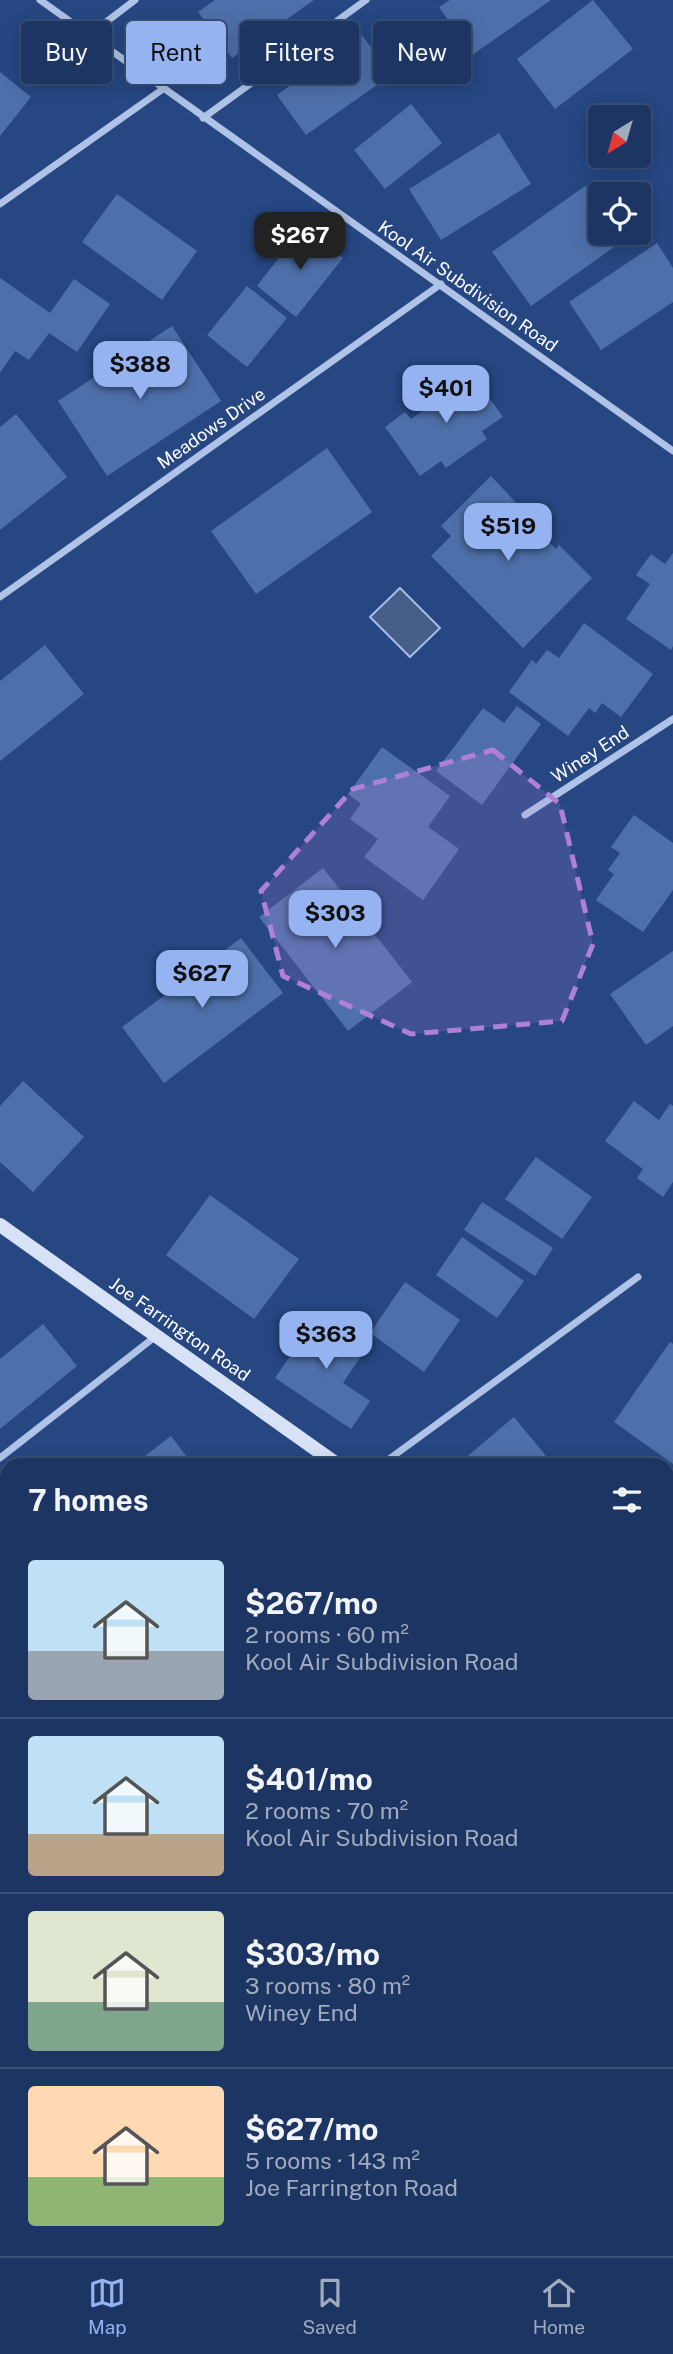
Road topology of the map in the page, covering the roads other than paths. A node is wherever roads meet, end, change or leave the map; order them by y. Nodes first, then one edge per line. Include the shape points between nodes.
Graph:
1 (40, 0) edge
2 (135, 0) edge
3 (366, 0) edge
4 (69, 21) edge
5 (107, 21) edge
6 (112, 52) edge
7 (163, 89) junction
8 (203, 118) junction
9 (0, 204) edge
10 (441, 285) junction
11 (673, 451) edge
12 (0, 597) edge
13 (673, 719) edge
14 (525, 815) dead end
15 (0, 1225) edge
16 (638, 1277) dead end
17 (156, 1336) junction
18 (0, 1458) edge
19 (328, 1458) edge
20 (391, 1458) edge

1 - 4 street, Kool Air Subdivision Road
2 - 5 street
3 - 8 street
6 - 7 street, Kool Air Subdivision Road
7 - 8 street, Kool Air Subdivision Road
7 - 9 street
8 - 10 street, Kool Air Subdivision Road
10 - 11 street, Kool Air Subdivision Road
10 - 12 street, Meadows Drive
13 - 14 street, Winey End
15 - 17 main road, Joe Farrington Road
16 - 20 street
17 - 18 street
17 - 19 main road, Joe Farrington Road

